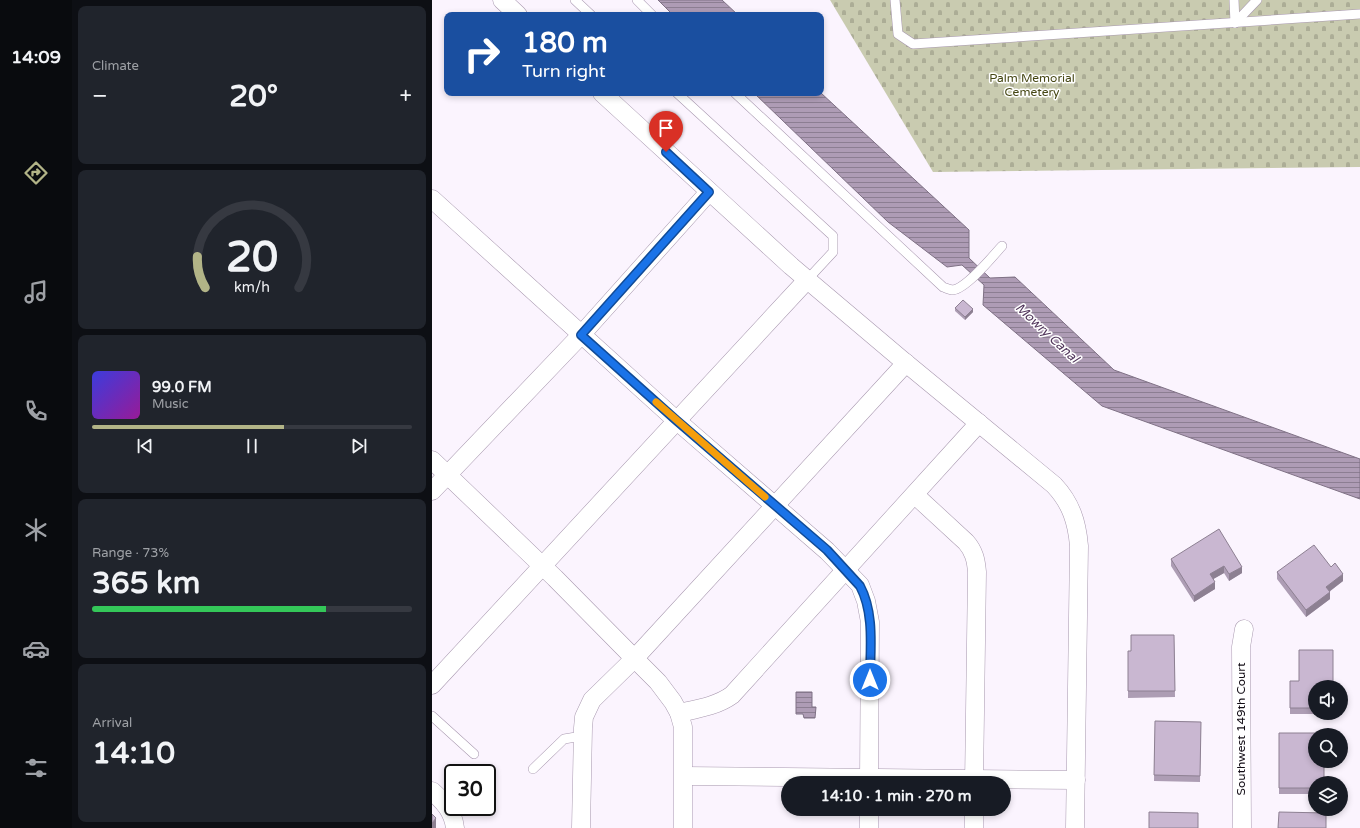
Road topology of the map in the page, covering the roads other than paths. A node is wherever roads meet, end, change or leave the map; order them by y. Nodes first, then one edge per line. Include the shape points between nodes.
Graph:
1 (502, 0) edge
2 (575, 0) edge
3 (637, 0) edge
4 (895, 0) edge
5 (1234, 0) edge
6 (1257, 0) edge
7 (515, 12) edge
8 (588, 12) edge
9 (649, 12) edge
10 (1360, 14) edge
11 (1235, 23) junction
12 (605, 96) edge
13 (680, 96) edge
14 (738, 96) edge
15 (709, 192) junction
16 (432, 198) edge
17 (1002, 246) dead end
18 (807, 280) junction
19 (581, 335) junction
20 (906, 363) junction
21 (676, 420) junction
22 (979, 423) junction
23 (432, 460) edge
24 (448, 474) junction
25 (432, 491) edge
26 (915, 495) junction
27 (775, 505) junction
28 (543, 566) junction
29 (846, 570) junction
30 (1244, 629) dead end
31 (634, 659) junction
32 (432, 685) edge
33 (679, 713) junction
34 (432, 716) edge
35 (582, 736) junction
36 (474, 754) dead end
37 (533, 769) dead end
38 (684, 776) junction
39 (869, 776) edge
40 (974, 776) edge
41 (781, 779) edge
42 (1076, 780) junction
43 (1011, 781) edge
44 (432, 791) edge
45 (869, 816) edge
46 (974, 816) edge
47 (455, 828) edge
48 (581, 828) edge
49 (683, 828) edge
50 (869, 828) edge
51 (974, 828) edge
52 (1075, 828) edge
53 (1242, 828) edge

1 - 7 street
2 - 8 lane
3 - 9 lane
4 - 11 lane via 898,34 913,44
5 - 11 lane
6 - 11 lane
10 - 11 lane
12 - 15 street
13 - 18 lane via 833,236 833,252
14 - 17 lane via 944,287 952,290 962,286
15 - 18 street
15 - 19 street
16 - 19 street
18 - 20 street
18 - 21 street
19 - 21 street
19 - 24 street
20 - 22 street
20 - 27 street
21 - 27 street
21 - 28 street
22 - 26 street
22 - 42 street via 1054,485 1067,501 1075,519 1079,546
23 - 24 street
24 - 25 street
24 - 28 street
26 - 29 street
26 - 40 street via 972,548 975,556 977,572
27 - 29 street
27 - 31 street
28 - 31 street
28 - 32 street
29 - 33 street via 732,695 715,704
29 - 39 street via 864,592 869,611
30 - 53 street, Southwest 149th Court via 1241,647
31 - 33 street via 658,682
31 - 35 street via 592,700 584,717
33 - 38 street via 683,727
34 - 36 lane
35 - 37 lane via 564,739
35 - 48 street
38 - 41 street
38 - 49 street
42 - 43 street
42 - 52 street
44 - 47 street via 446,804
45 - 50 street
46 - 51 street

